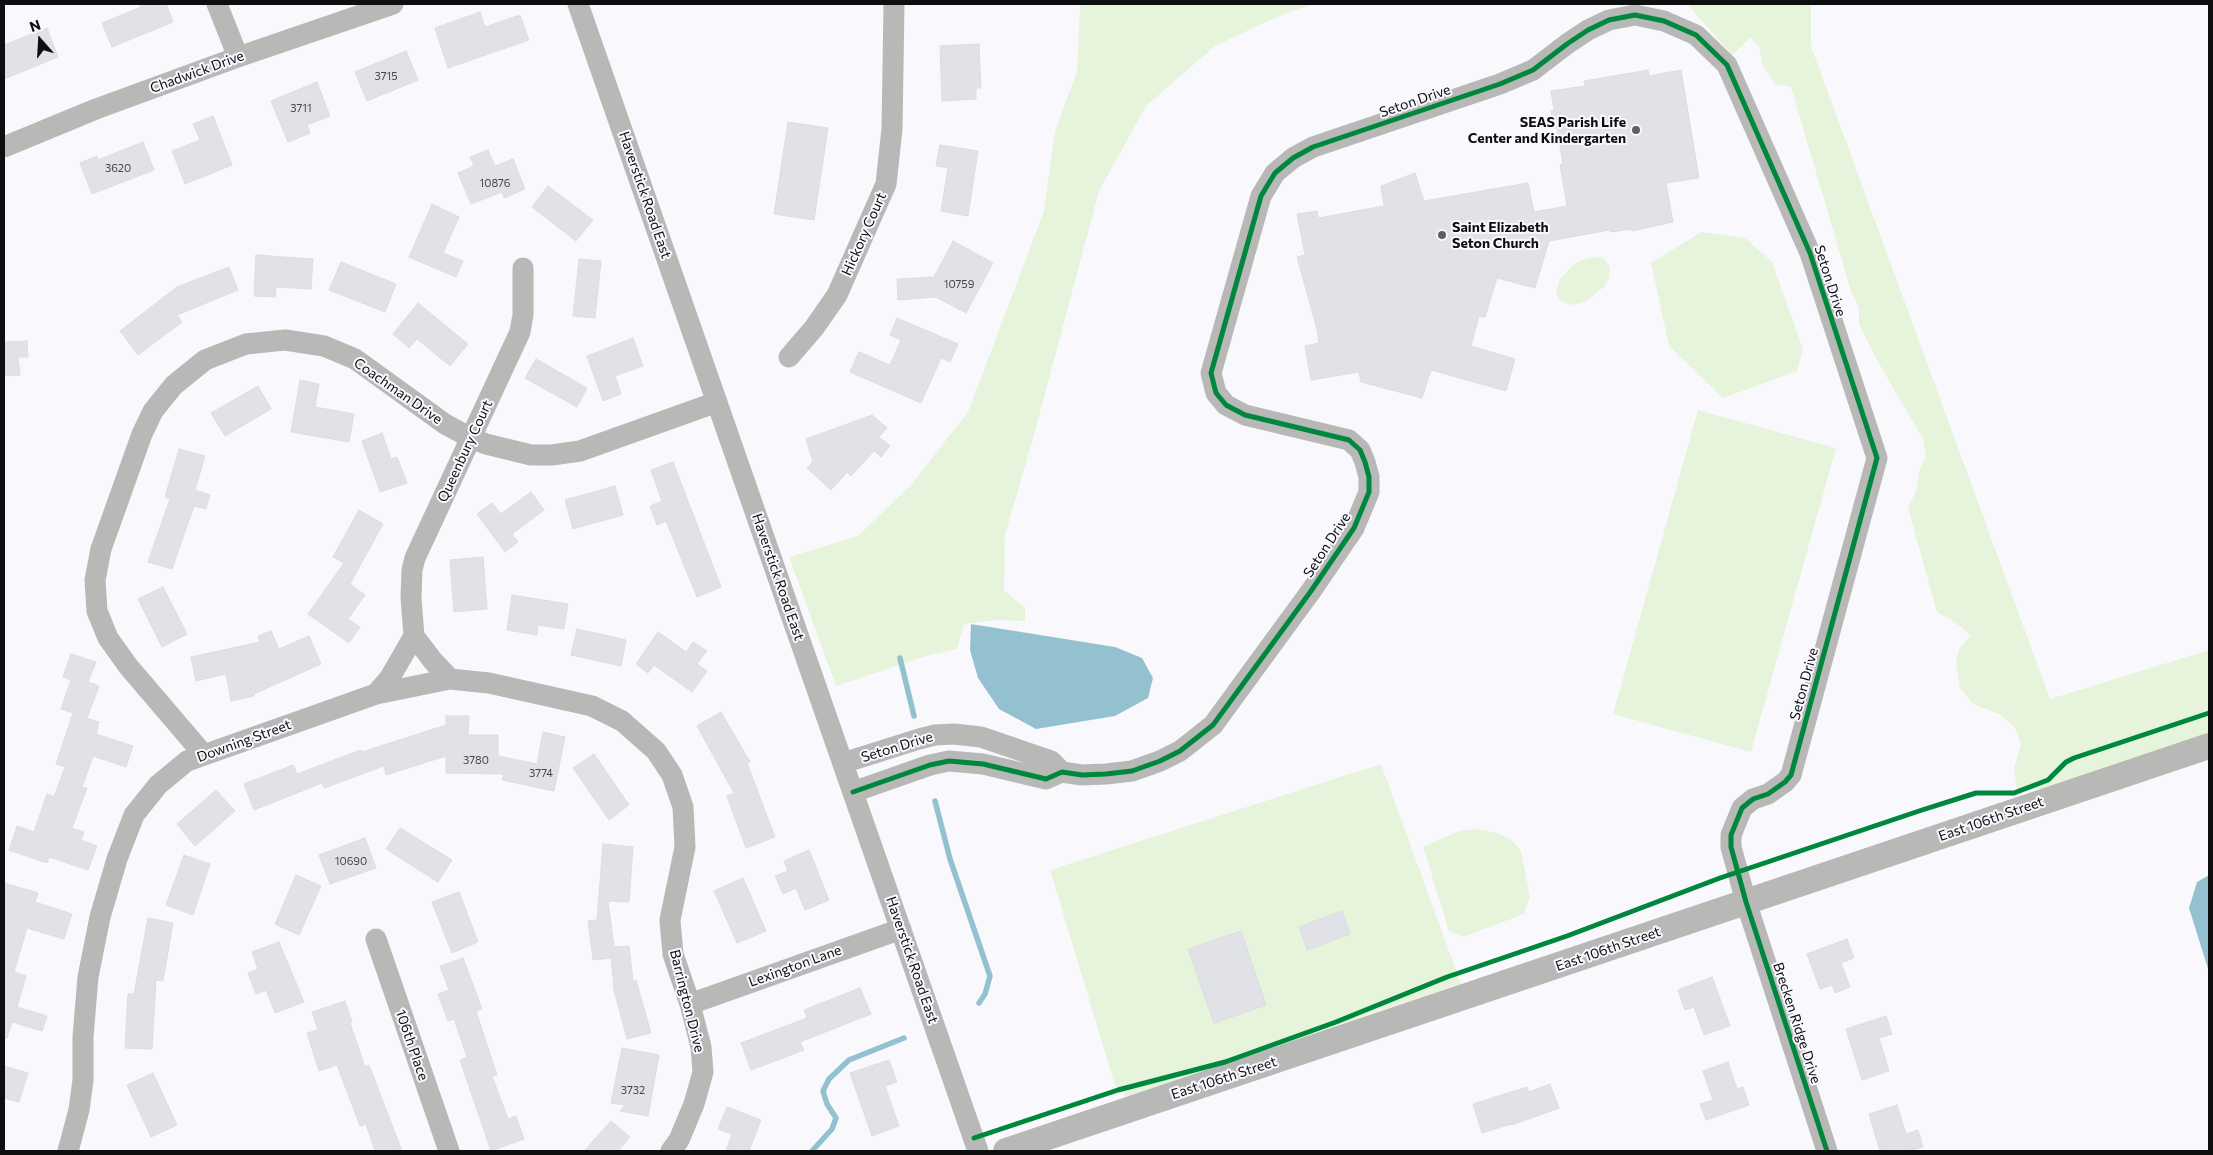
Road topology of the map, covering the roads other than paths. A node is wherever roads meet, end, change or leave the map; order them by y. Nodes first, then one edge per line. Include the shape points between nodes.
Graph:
1 (217, 4) edge
2 (393, 4) edge
3 (578, 4) edge
4 (894, 4) edge
5 (238, 57) junction
6 (4, 147) edge
7 (523, 268) dead end
8 (789, 357) dead end
9 (717, 402) junction
10 (471, 438) junction
11 (414, 636) junction
12 (450, 678) junction
13 (376, 694) junction
14 (592, 706) joint
15 (2209, 746) edge
16 (204, 755) junction
17 (843, 764) junction
18 (1062, 772) junction
19 (853, 792) junction
20 (1746, 902) junction
21 (901, 929) junction
22 (376, 939) dead end
23 (690, 1004) junction
24 (68, 1151) edge
25 (449, 1151) edge
26 (672, 1151) edge
27 (978, 1151) edge
28 (1006, 1151) edge
29 (1827, 1151) edge

1 - 5 street
2 - 5 street, Chadwick Drive
3 - 9 street, Haverstick Road East
4 - 8 street, Hickory Court via 892,129 886,184 837,295
5 - 6 street, Chadwick Drive
7 - 10 street, Queenbury Court via 520,332
9 - 10 street, Coachman Drive via 580,450 552,455 517,452
9 - 17 street, Haverstick Road East
10 - 11 street, Queenbury Court via 412,570
10 - 16 street, Coachman Drive via 445,424 355,359 324,346 285,340 246,344 205,360 174,385 154,408 101,549 95,580 97,611 108,638 128,666
11 - 12 street
11 - 13 street via 389,679
12 - 13 street, Downing Street
12 - 14 street, Downing Street via 489,683
13 - 16 street, Downing Street
14 - 23 street, Barrington Drive via 622,721 656,751 672,775 683,807 685,847 670,920 673,954
15 - 20 street, East 106th Street
16 - 24 street, Downing Street via 187,761 158,785 134,815 117,859 100,917 88,977 83,1080
17 - 18 street, Seton Drive via 919,738 954,734 981,737 1051,761
17 - 19 street, Haverstick Road East
18 - 19 street, Seton Drive via 1046,779 983,764 949,761
18 - 20 street, Seton Drive via 1082,775 1132,771 1173,755 1199,737 1213,724 1311,591 1354,528 1369,492 1365,462 1360,450 1348,440 1245,415 1226,406 1216,393 1211,373 1260,196 1275,174 1293,158 1313,148 1533,70 1588,30 1609,20 1635,15 1664,21 1696,35 1727,66 1810,253 1877,458 1791,775 1768,794 1742,808 1734,824 1731,847
19 - 21 street, Haverstick Road East
20 - 28 street, East 106th Street
20 - 29 street, Brecken Ridge Drive
21 - 23 street, Lexington Lane
21 - 27 street, Haverstick Road East
22 - 25 street, 106th Place
23 - 26 street, Barrington Drive via 701,1047 703,1072 694,1104

